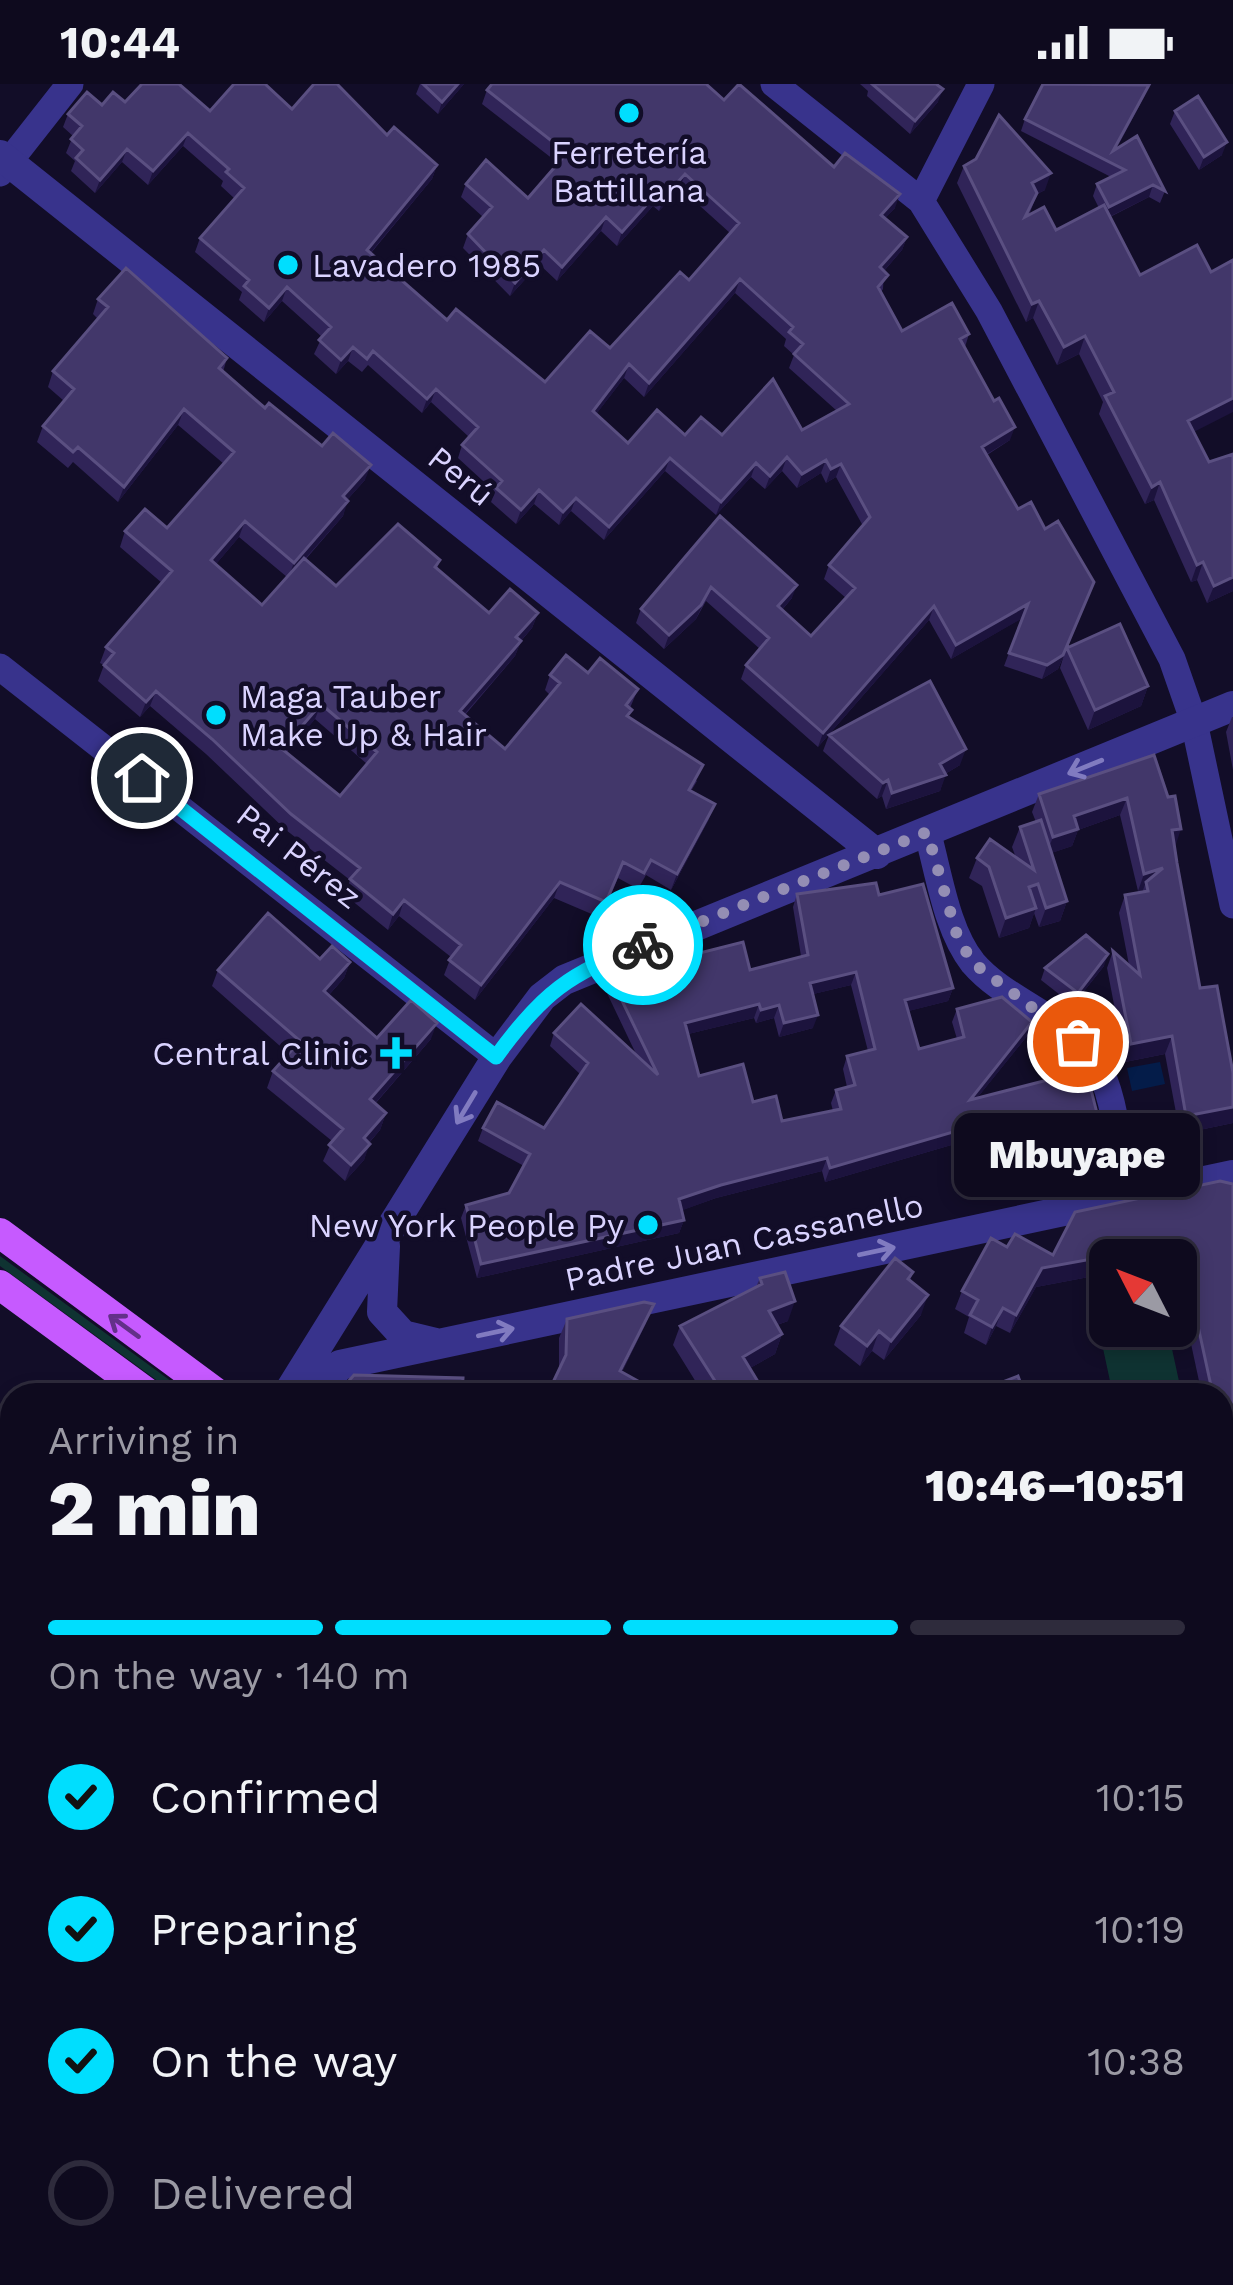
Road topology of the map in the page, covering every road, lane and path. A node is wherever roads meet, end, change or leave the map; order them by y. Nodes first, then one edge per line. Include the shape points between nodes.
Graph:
1 (70, 84) edge
2 (774, 84) edge
3 (981, 84) edge
4 (3, 163) edge
5 (921, 201) junction
6 (0, 667) edge
7 (1233, 706) edge
8 (1193, 722) junction
9 (927, 832) junction
10 (877, 854) junction
11 (1233, 905) edge
12 (496, 1057) junction
13 (1233, 1175) edge
14 (1125, 1198) junction
15 (0, 1233) edge
16 (386, 1240) junction
17 (0, 1285) edge
18 (440, 1344) junction
19 (134, 1383) edge
20 (203, 1383) edge
21 (295, 1383) edge
22 (325, 1383) edge

1 - 4 street
2 - 5 street
3 - 5 street
4 - 10 street, Perú
5 - 8 street via 1153,615
6 - 12 street, Pai Pérez
7 - 8 street
8 -> 9 street
8 - 11 street
9 - 10 street
9 - 14 street via 972,962 1099,1066
10 - 12 street via 585,968 542,997
12 -> 16 street
13 - 14 street, Padre Juan Cassanello
18 -> 14 street, Padre Juan Cassanello
20 -> 15 main road
16 - 18 street via 382,1312 403,1335
16 - 21 street
17 - 19 main road
18 - 22 street, Padre Juan Cassanello via 340,1365

